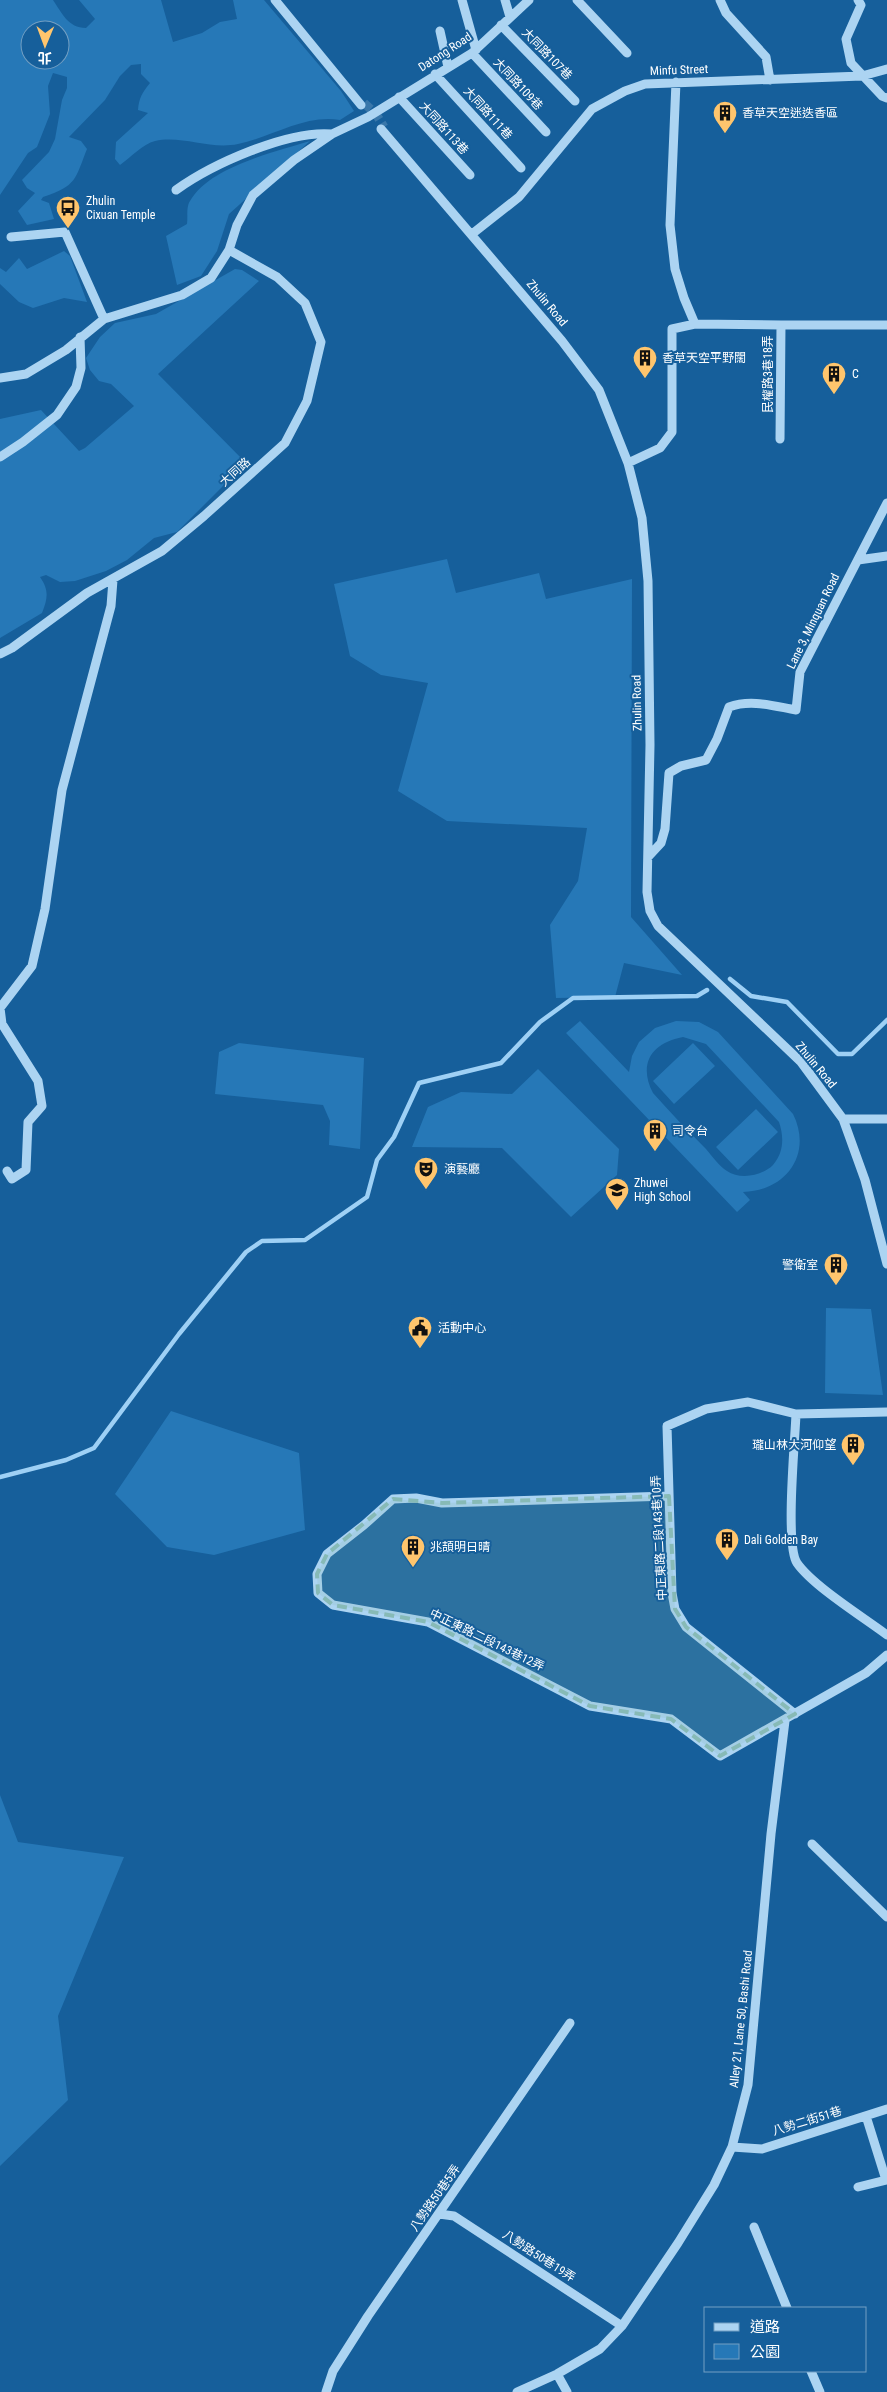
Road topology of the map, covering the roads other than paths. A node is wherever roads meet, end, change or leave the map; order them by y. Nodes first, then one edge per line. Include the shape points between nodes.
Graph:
1 (275, 0) edge
2 (462, 0) edge
3 (505, 0) edge
4 (529, 0) edge
5 (578, 0) edge
6 (720, 0) edge
7 (858, 0) edge
8 (510, 17) junction
9 (501, 25) junction
10 (440, 31) dead end
11 (474, 52) junction
12 (627, 53) dead end
13 (448, 67) junction
14 (887, 69) edge
15 (436, 74) junction
16 (862, 76) junction
17 (770, 80) junction
18 (676, 82) junction
19 (399, 97) junction
20 (887, 98) edge
21 (576, 101) dead end
22 (362, 104) tunnel mouth
23 (382, 128) tunnel mouth
24 (546, 132) dead end
25 (332, 134) junction
26 (521, 168) dead end
27 (470, 175) dead end
28 (176, 190) dead end
29 (472, 234) junction
30 (11, 237) dead end
31 (229, 250) junction
32 (104, 319) junction
33 (695, 324) junction
34 (781, 325) junction
35 (887, 325) edge
36 (80, 338) junction
37 (0, 378) edge
38 (780, 440) dead end
39 (0, 457) edge
40 (628, 463) junction
41 (887, 503) edge
42 (887, 556) edge
43 (858, 560) junction
44 (113, 580) junction
45 (0, 654) edge
46 (648, 857) junction
47 (843, 1118) junction
48 (887, 1119) edge
49 (7, 1171) dead end
50 (887, 1264) edge
51 (887, 1412) edge
52 (796, 1414) junction
53 (669, 1496) junction
54 (887, 1635) edge
55 (887, 1655) edge
56 (795, 1714) junction
57 (785, 1720) junction
58 (812, 1844) dead end
59 (887, 1917) edge
60 (570, 2023) dead end
61 (887, 2109) edge
62 (866, 2116) junction
63 (732, 2147) junction
64 (858, 2187) dead end
65 (439, 2214) junction
66 (754, 2227) dead end
67 (787, 2307) edge
68 (622, 2326) junction
69 (811, 2372) edge
70 (557, 2374) junction
71 (326, 2392) edge
72 (517, 2392) edge
73 (567, 2392) edge
74 (820, 2392) edge

1 - 22 street
2 - 11 street
3 - 8 street
4 - 8 street, Datong Road
5 - 12 street
6 - 17 street via 726,13 766,57
7 - 16 street via 861,5 846,39 851,63
8 - 9 street, Datong Road
9 - 11 street, Datong Road
9 - 21 street, 大同路107巷
10 - 13 street
11 - 13 street, Datong Road
11 - 24 street, 大同路109巷
13 - 15 street, Datong Road
14 - 16 street, Minfu Street
15 - 19 street, Datong Road
15 - 26 street, 大同路111巷
16 - 17 street, Minfu Street
16 - 20 street
17 - 18 street, Minfu Street
18 - 29 street, Minfu Street via 645,84 592,108 519,197
18 - 33 street via 670,225 675,269
19 - 25 street, Datong Road via 368,117
19 - 27 street, 大同路113巷
23 - 29 street, Zhulin Road
25 - 28 street via 297,137 257,149 192,178
25 - 31 street via 294,160 254,195 237,224
29 - 40 street, Zhulin Road via 599,390
30 - 32 street via 65,232
31 - 32 street via 211,278 182,295
31 - 44 street, 大同路 via 277,277 305,303 321,342 307,401 285,443 162,551
32 - 36 street
33 - 34 street
33 - 40 street via 672,329 672,432 660,448
34 - 35 street, 民權路3巷18弄
34 - 38 street, 民權路3巷18弄
36 - 37 street via 26,374
36 - 39 street via 81,368 76,387 56,415
40 - 46 street, Zhulin Road via 642,518 648,581
41 - 43 street
42 - 43 street
43 - 46 street, Lane 3, Minquan Road via 800,672 796,710 751,703 729,707 718,739 706,760 681,766 669,773 665,829 661,843
44 - 45 street, 大同路 via 87,593
44 - 49 street via 111,606 62,790 45,909 32,966 0,1008 2,1024 38,1081 42,1106 28,1122 26,1170 12,1179
46 - 47 street, Zhulin Road via 647,892 650,911 658,926 801,1062
47 - 48 street
47 - 50 street, Zhulin Road via 865,1180
51 - 52 street
52 - 53 street, 中正東路二段143巷10弄 via 748,1402 706,1409 667,1426
52 - 54 street via 792,1541 796,1562 811,1578
53 - 56 street, 中正東路二段143巷10弄 via 672,1593 679,1615 686,1627
53 - 57 street, 中正東路二段143巷12弄 via 442,1503 416,1498 393,1499 327,1554 317,1574 318,1592 333,1605 428,1622 590,1706 671,1719 720,1756
55 - 56 street via 866,1673
56 - 57 street
57 - 63 street, Alley 21, Lane 50, Bashi Road via 770,1843 748,2085
58 - 59 street
60 - 65 street, 八勢路50巷5弄
61 - 62 street, 八勢二街51巷
62 - 63 street, 八勢二街51巷 via 762,2149
62 - 64 street via 886,2180
63 - 68 street, Alley 21, Lane 50, Bashi Road via 714,2185
65 - 68 street, 八勢路50巷19弄 via 454,2216
65 - 71 street, 八勢路50巷5弄 via 368,2316 334,2371
66 - 67 street
68 - 70 street, Alley 21, Lane 50, Bashi Road via 600,2349
69 - 74 street
70 - 72 street, Alley 21, Lane 50, Bashi Road
70 - 73 street

